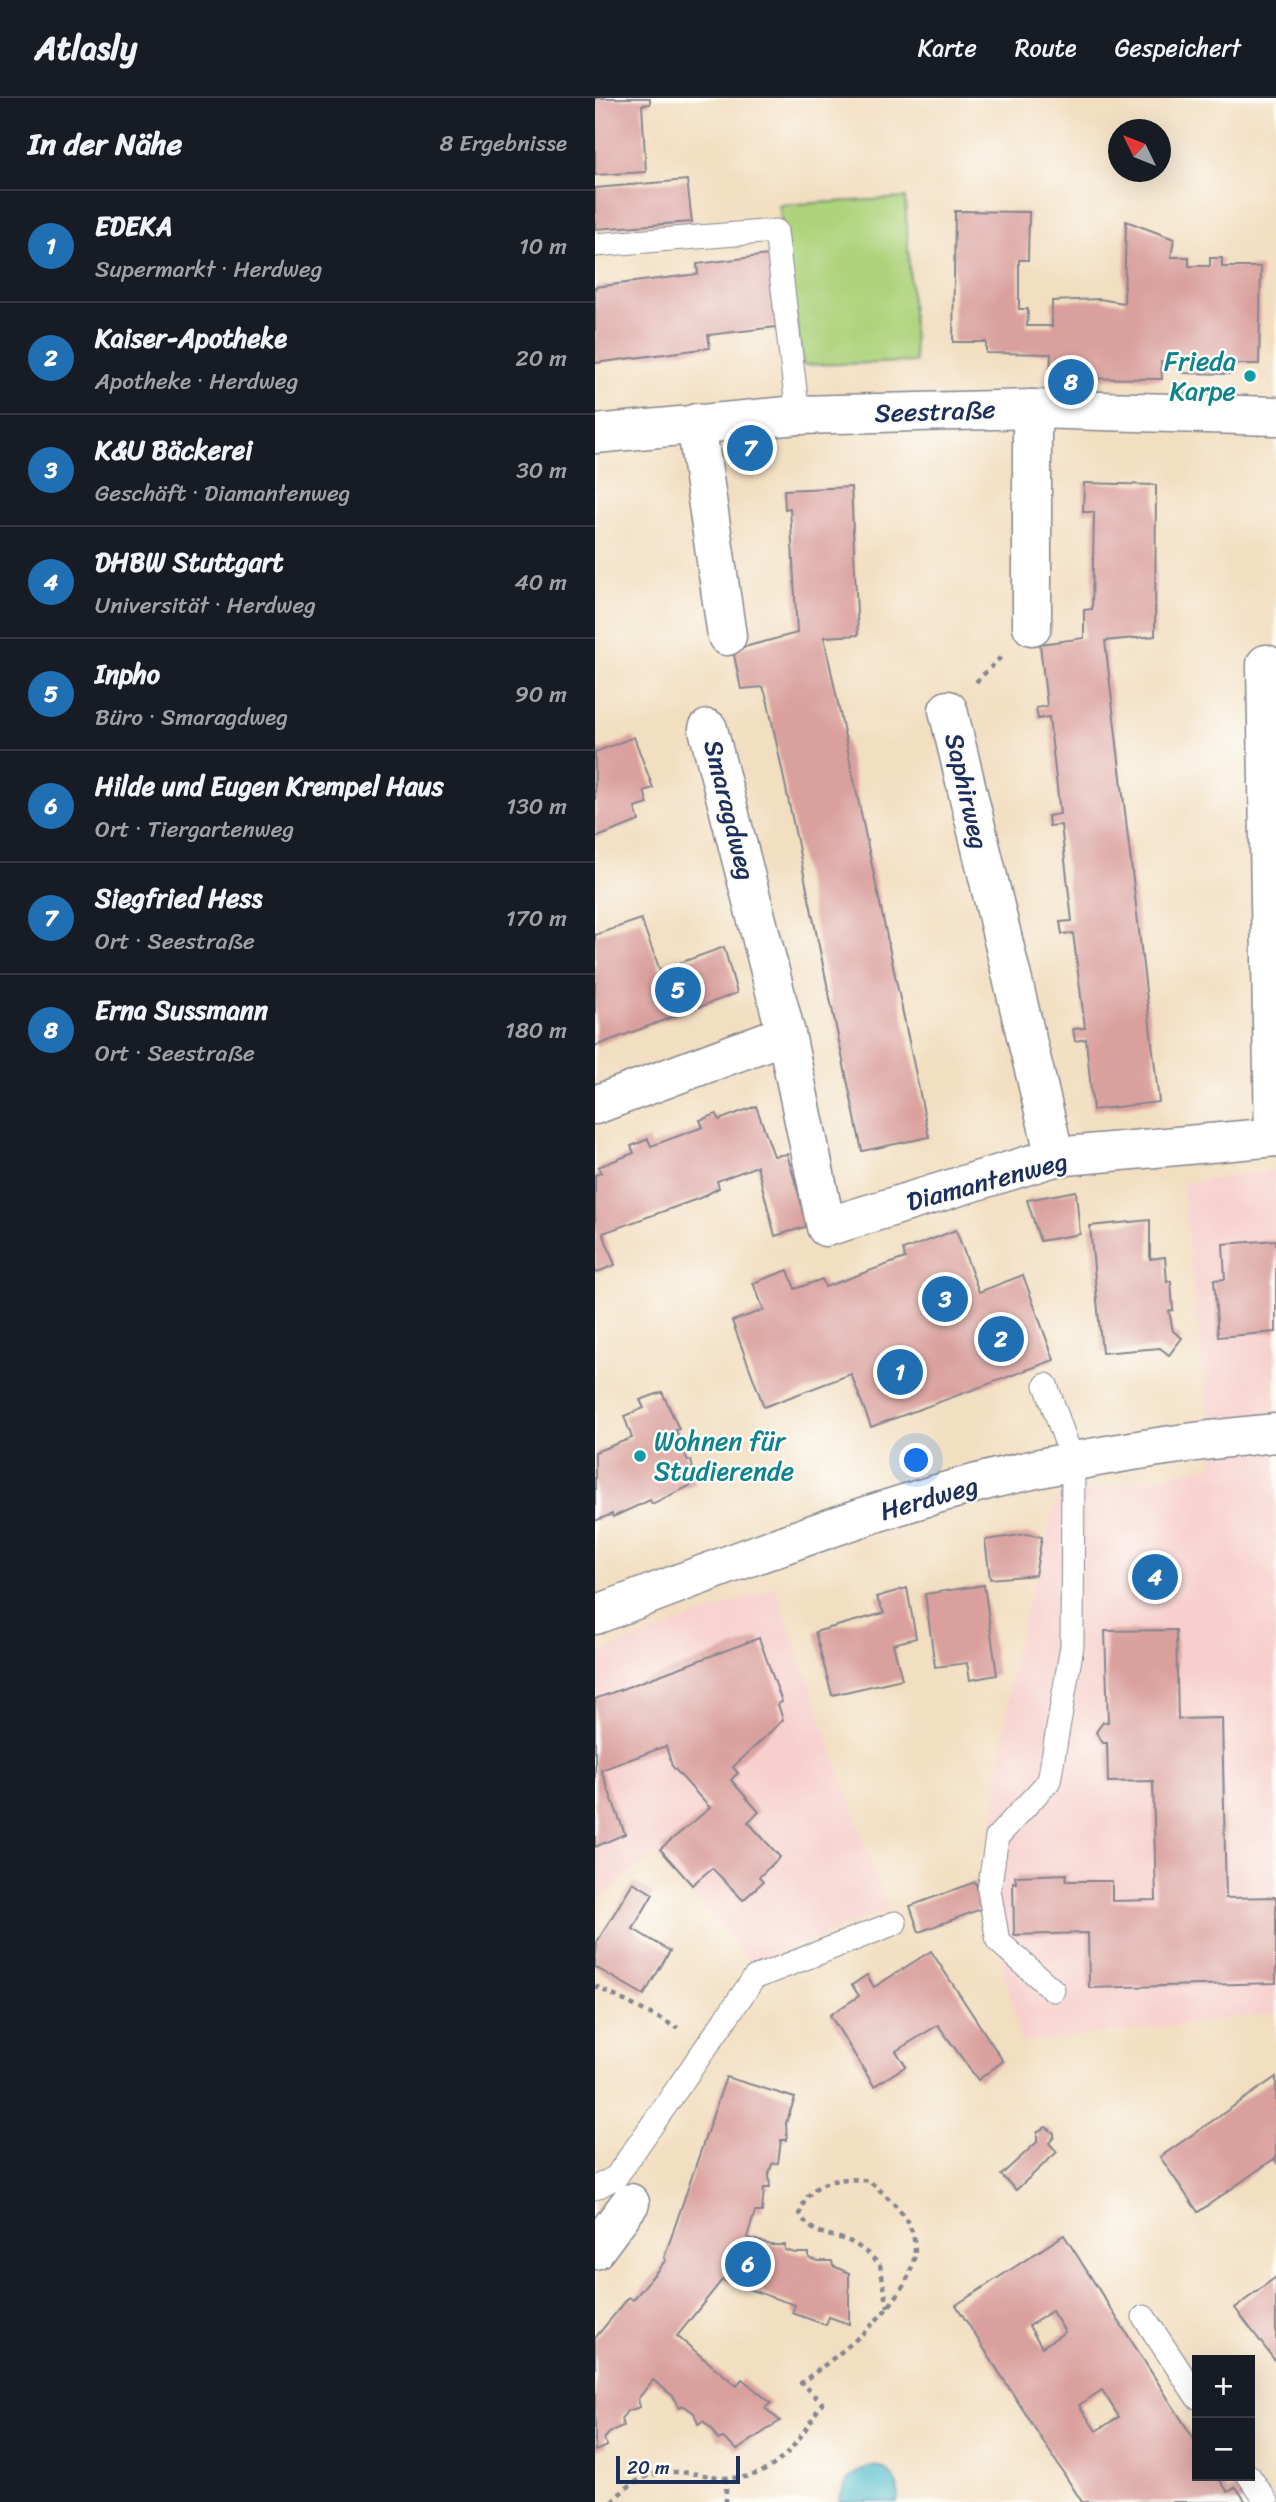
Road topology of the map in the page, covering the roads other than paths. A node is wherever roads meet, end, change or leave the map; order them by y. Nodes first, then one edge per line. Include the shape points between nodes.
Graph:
1 (595, 245) edge
2 (1032, 409) junction
3 (798, 415) junction
4 (1276, 415) edge
5 (696, 423) junction
6 (595, 434) edge
7 (1032, 626) road end
8 (727, 636) dead end
9 (1266, 664) dead end
10 (948, 710) road end
11 (708, 729) dead end
12 (786, 1034) junction
13 (595, 1105) edge
14 (1275, 1137) edge
15 (1055, 1157) junction
16 (827, 1227) joint
17 (1046, 1385) dead end
18 (1276, 1433) edge
19 (1073, 1462) junction
20 (595, 1615) edge
21 (895, 1923) dead end
22 (1053, 1990) dead end
23 (595, 2188) edge
24 (630, 2203) dead end
25 (595, 2250) edge
26 (1144, 2317) dead end
27 (1192, 2390) edge
28 (1252, 2481) edge
29 (1267, 2502) edge

1 - 3 lane via 776,231
2 - 3 street, Seestraße
2 - 4 street, Seestraße
2 - 7 street
3 - 5 street, Seestraße
5 - 6 street, Seestraße
5 - 8 street
9 - 14 street
10 - 15 street, Saphirweg
11 - 12 street, Smaragdweg
12 - 13 street
12 - 16 street, Smaragdweg
14 - 15 street, Diamantenweg
15 - 16 street, Diamantenweg
17 - 19 lane
18 - 19 street, Herdweg via 1177,1442
19 - 20 street, Herdweg via 963,1487 861,1518
19 - 22 lane via 1072,1646 1049,1780 997,1837 989,1890 998,1941
21 - 23 lane via 754,1978 615,2177
24 - 25 street
26 - 27 lane
28 - 29 lane

